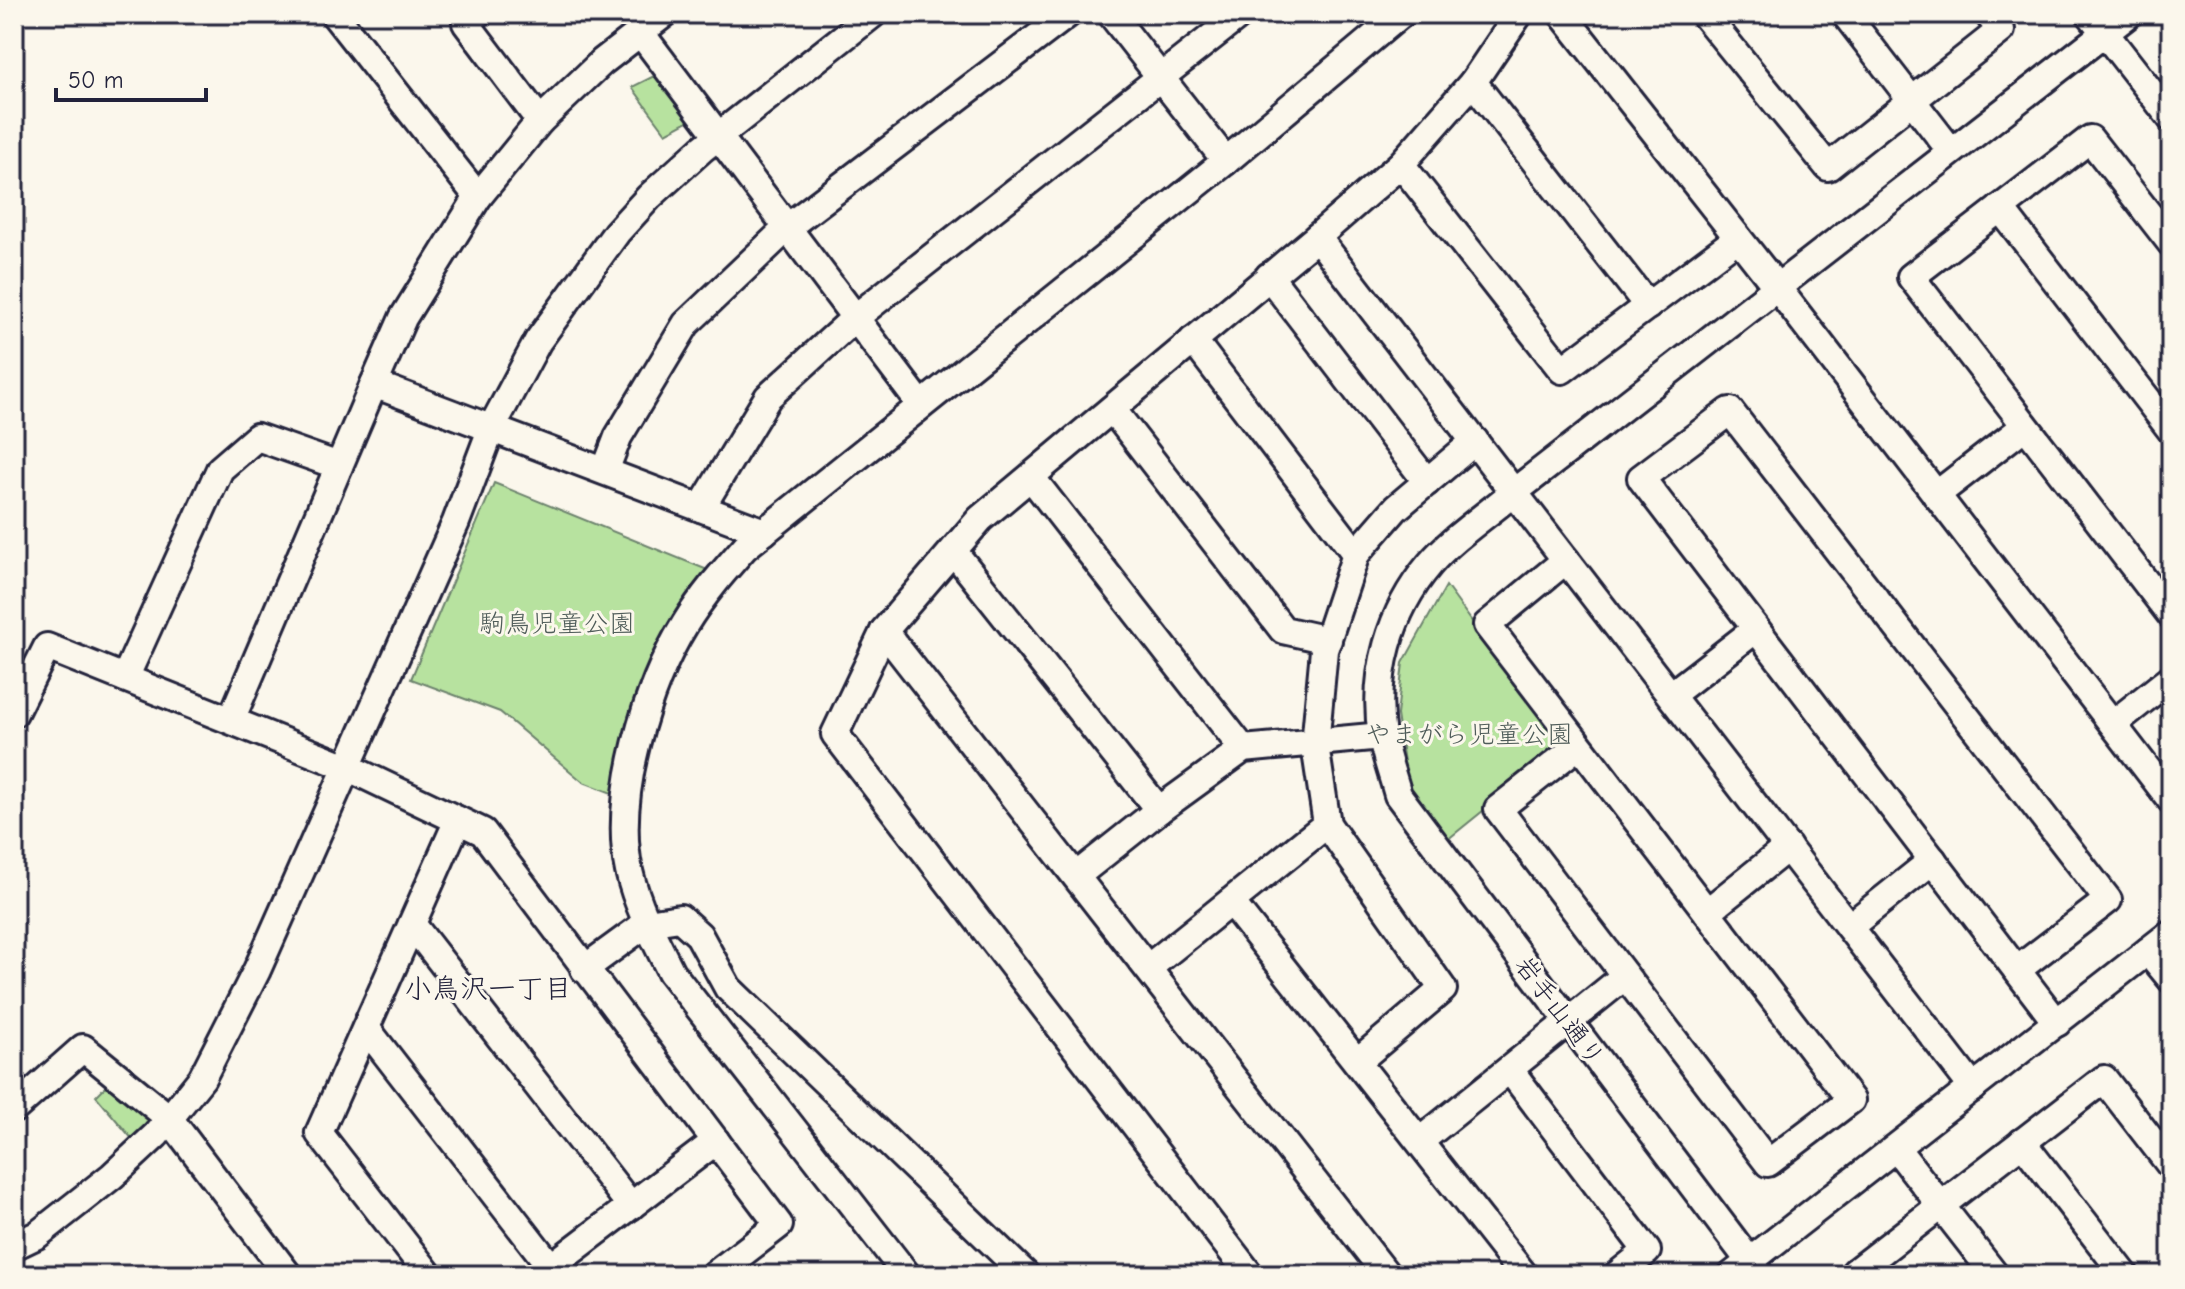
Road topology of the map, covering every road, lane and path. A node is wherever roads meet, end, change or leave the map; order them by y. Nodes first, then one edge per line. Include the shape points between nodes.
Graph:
1 (334, 14) edge
2 (664, 14) edge
3 (873, 14) edge
4 (1068, 14) edge
5 (1111, 14) edge
6 (1241, 14) edge
7 (1401, 14) edge
8 (1519, 14) edge
9 (1562, 14) edge
10 (1704, 14) edge
11 (1845, 14) edge
12 (1988, 14) edge
13 (2129, 14) edge
14 (468, 17) edge
15 (2097, 23) edge
16 (640, 32) junction
17 (1161, 77) junction
18 (1473, 82) junction
19 (1912, 100) junction
20 (2171, 118) edge
21 (540, 121) junction
22 (717, 137) junction
23 (1951, 151) junction
24 (1226, 161) junction
25 (1401, 164) junction
26 (478, 197) junction
27 (2000, 208) junction
28 (789, 226) junction
29 (1317, 237) junction
30 (1738, 238) junction
31 (2171, 243) edge
32 (1269, 276) junction
33 (1776, 286) junction
34 (1648, 306) junction
35 (856, 317) junction
36 (1193, 340) junction
37 (374, 384) junction
38 (921, 405) junction
39 (1112, 409) junction
40 (2025, 426) junction
41 (492, 427) junction
42 (2171, 430) edge
43 (1475, 441) junction
44 (339, 466) junction
45 (605, 471) junction
46 (1031, 477) junction
47 (1427, 482) junction
48 (1514, 492) junction
49 (1936, 495) junction
50 (701, 508) junction
51 (764, 532) junction
52 (954, 552) junction
53 (1356, 554) junction
54 (1566, 560) junction
55 (2171, 615) edge
56 (1756, 629) junction
57 (884, 631) junction
58 (1328, 640) junction
59 (125, 678) junction
60 (2171, 678) edge
61 (1671, 695) junction
62 (14, 713) edge
63 (231, 720) junction
64 (2113, 724) junction
65 (1382, 736) junction
66 (1315, 745) junction
67 (1579, 745) junction
68 (1243, 749) junction
69 (347, 767) junction
70 (2171, 800) edge
71 (1159, 810) junction
72 (458, 820) junction
73 (1327, 824) junction
74 (1788, 847) junction
75 (1933, 860) junction
76 (1076, 876) junction
77 (1231, 902) junction
78 (1707, 912) junction
79 (647, 923) junction
80 (412, 924) junction
81 (1849, 927) junction
82 (2171, 933) edge
83 (2148, 951) junction
84 (1148, 968) junction
85 (584, 969) junction
86 (2017, 970) junction
87 (1625, 976) junction
88 (2171, 979) edge
89 (1568, 1022) junction
90 (2057, 1023) junction
91 (366, 1028) junction
92 (1358, 1061) junction
93 (1510, 1070) junction
94 (1973, 1088) junction
95 (14, 1109) edge
96 (169, 1118) junction
97 (716, 1141) junction
98 (1420, 1141) junction
99 (2022, 1142) junction
100 (1896, 1148) junction
101 (2171, 1166) edge
102 (631, 1206) junction
103 (1941, 1206) junction
104 (14, 1246) edge
105 (546, 1271) edge
106 (1747, 1271) edge
107 (905, 1274) edge
108 (288, 1275) edge
109 (429, 1275) edge
110 (714, 1275) edge
111 (1026, 1275) edge
112 (1250, 1275) edge
113 (1387, 1275) edge
114 (1524, 1275) edge
115 (1617, 1275) edge
116 (1858, 1275) edge
117 (1995, 1275) edge
118 (2125, 1275) edge

1 - 26 street
2 - 16 street
3 - 22 street
4 - 28 street
5 - 17 street
6 - 17 street
7 - 24 street
8 - 18 street
9 - 30 street
10 - 19 street via 1828,167
11 - 19 street
12 - 19 street via 2001,30
13 - 15 street, 岩手山通り
14 - 21 street
15 - 20 street
15 - 23 street, 岩手山通り
16 - 21 street
16 - 22 street
17 - 24 street
17 - 35 street
18 - 25 street
18 - 34 street
19 - 23 street
21 - 26 street
22 - 28 street
22 - 41 street via 617,232 538,341
23 - 33 street, 岩手山通り
24 - 38 street
25 - 29 street
25 - 34 street via 1562,370
26 - 37 street via 403,318
27 - 31 street via 2090,139
27 - 40 street via 1911,277
27 - 42 street
28 - 35 street
28 - 45 street via 686,324 618,437
29 - 32 street
29 - 43 street
30 - 33 street
30 - 34 street
32 - 36 street
32 - 47 street
33 - 48 street, 岩手山通り
33 - 49 street
35 - 38 street
35 - 50 street via 768,397
36 - 39 street
36 - 53 street
37 - 41 street
37 - 44 street
38 - 51 street
39 - 46 street
39 - 58 street via 1283,630
40 - 49 street
40 - 55 street
41 - 45 street
41 - 69 street via 456,522
43 - 47 street
43 - 48 street
44 - 59 street via 257,437 220,469
44 - 63 street
45 - 50 street
46 - 52 street via 980,519
46 - 68 street
47 - 53 street
48 - 54 street
48 - 65 street, 岩手山通り via 1431,562 1403,601 1388,640 1379,688
49 - 64 street
50 - 51 street
51 - 79 street via 726,568 684,625 658,674 625,808 629,870
52 - 57 street
52 - 71 street
53 - 58 street
54 - 61 street
54 - 67 street via 1487,625
56 - 61 street
56 - 75 street
56 - 86 street via 1641,478 1730,411 2108,900
57 - 76 street
57 - 112 street via 835,734
58 - 66 street
59 - 62 street via 47,647
59 - 63 street
60 - 64 street
61 - 74 street
63 - 69 street
64 - 70 street
65 - 66 street
65 - 89 street, 岩手山通り via 1398,795
66 - 68 street
66 - 73 street
67 - 78 street
67 - 87 street via 1498,809
68 - 71 street
69 - 72 street
69 - 96 street via 257,970 202,1078
71 - 76 street
72 - 80 street
72 - 85 street via 483,832
73 - 77 street
73 - 92 street via 1443,989
74 - 78 street
74 - 81 street
75 - 81 street
75 - 86 street
76 - 84 street
77 - 84 street
77 - 92 street
78 - 87 street via 1851,1100 1768,1163
79 - 85 street
79 - 107 street via 671,972
79 - 111 street via 680,918 699,935 728,988
80 - 91 street
80 - 102 street
81 - 94 street
82 - 83 street
83 - 88 street
83 - 90 street
84 - 113 street
85 - 97 street
86 - 90 street
87 - 89 street
89 - 93 street
89 - 106 street, 岩手山通り
90 - 94 street
91 - 105 street
91 - 109 street via 319,1133
92 - 98 street
93 - 98 street
93 - 115 street via 1647,1251
94 - 100 street
95 - 96 street via 83,1048
96 - 104 street via 112,1176 37,1235
96 - 108 street
97 - 102 street
97 - 110 street via 779,1225
98 - 114 street
99 - 101 street via 2104,1079
99 - 103 street
99 - 118 street
100 - 103 street
100 - 106 street
102 - 105 street
103 - 116 street via 1855,1272
103 - 117 street

